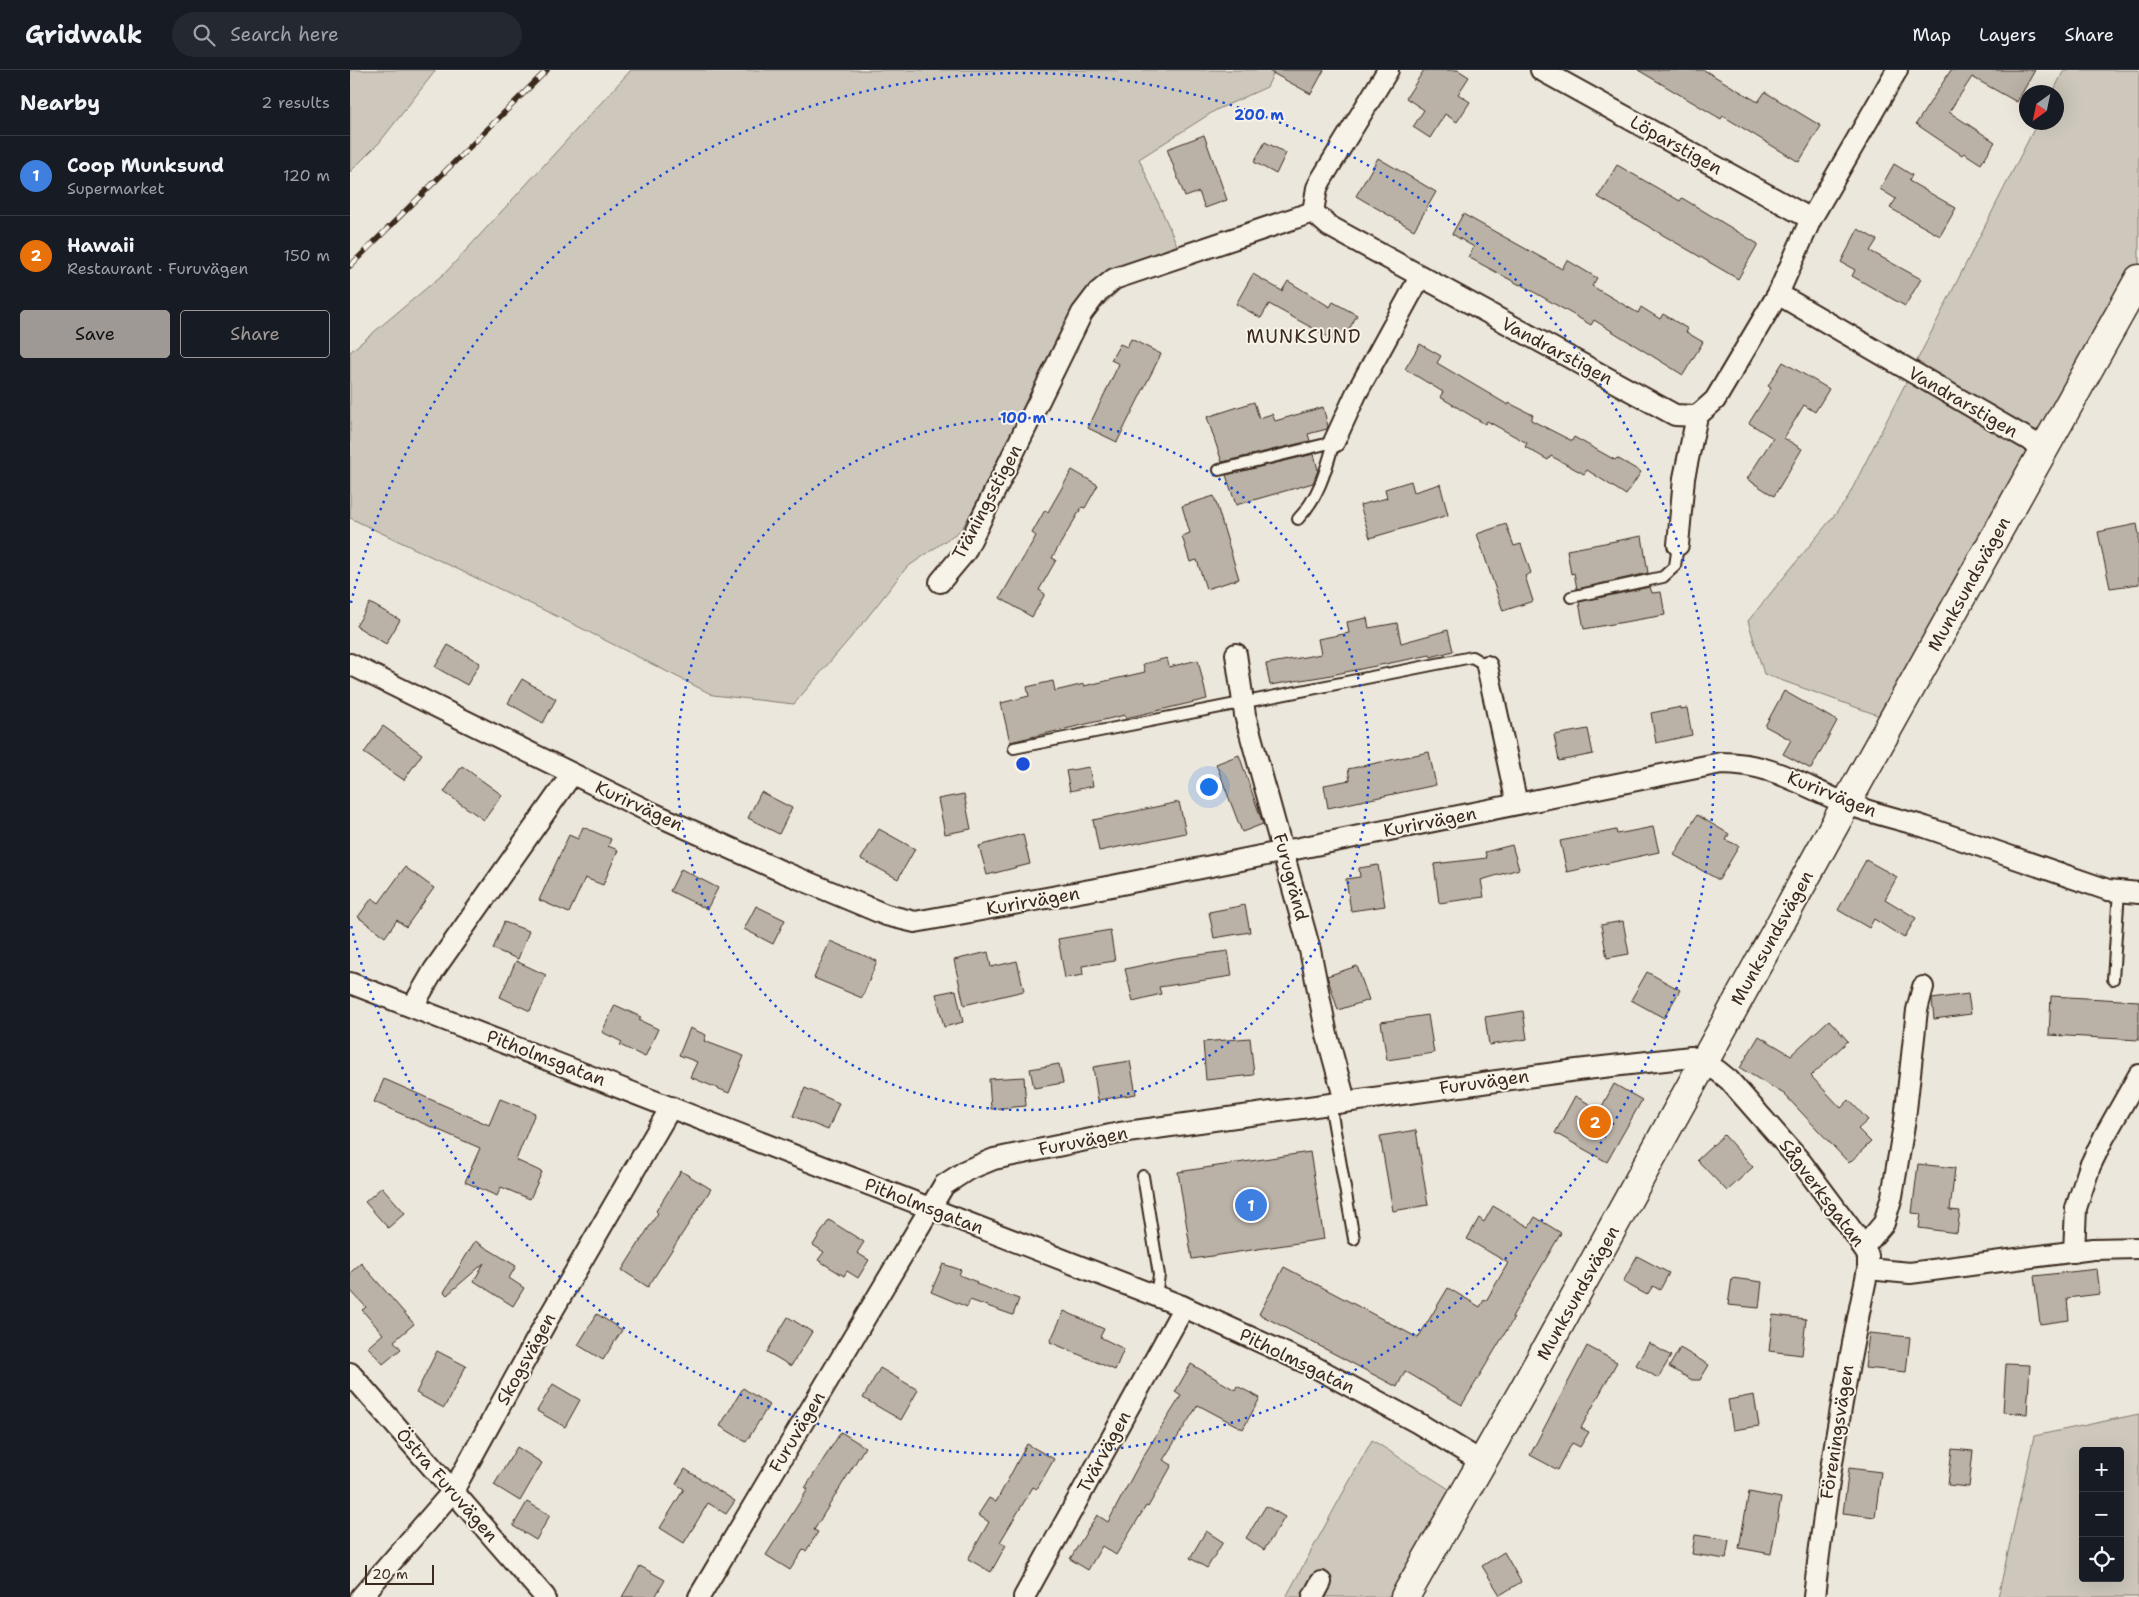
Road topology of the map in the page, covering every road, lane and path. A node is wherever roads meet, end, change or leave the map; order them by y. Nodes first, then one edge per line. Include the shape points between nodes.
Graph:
1 (1388, 70) edge
2 (1541, 70) edge
3 (1896, 70) edge
4 (1313, 212) junction
5 (1811, 219) junction
6 (1420, 277) junction
7 (2139, 279) edge
8 (1778, 294) junction
9 (1697, 416) junction
10 (1334, 442) junction
11 (2045, 450) junction
12 (1219, 470) dead end
13 (1298, 519) dead end
14 (1678, 545) joint
15 (940, 582) dead end
16 (1571, 597) dead end
17 (1236, 654) dead end
18 (350, 664) edge
19 (1487, 666) joint
20 (1243, 702) junction
21 (1014, 748) dead end
22 (572, 774) junction
23 (1518, 804) junction
24 (1846, 804) junction
25 (1284, 851) junction
26 (2129, 892) edge
27 (2113, 979) dead end
28 (350, 983) edge
29 (1923, 987) dead end
30 (413, 1006) junction
31 (1703, 1062) junction
32 (2139, 1075) edge
33 (1338, 1102) junction
34 (671, 1107) junction
35 (1144, 1176) dead end
36 (929, 1208) junction
37 (1354, 1239) dead end
38 (1864, 1248) junction
39 (2139, 1248) edge
40 (2074, 1252) junction
41 (1868, 1269) junction
42 (1156, 1296) junction
43 (1182, 1306) junction
44 (350, 1373) edge
45 (1482, 1462) junction
46 (453, 1491) junction
47 (361, 1597) edge
48 (545, 1597) edge
49 (699, 1597) edge
50 (1024, 1597) edge
51 (1405, 1597) edge
52 (1814, 1597) edge

1 - 4 street via 1321,180
2 - 5 street, Löparstigen
3 - 5 street
4 - 6 street, Vandrarstigen via 1329,226
4 - 15 street, Träningsstigen via 1114,279 1102,288 1082,313 966,552
5 - 8 street
6 - 9 street, Vandrarstigen via 1675,414
6 - 10 street via 1356,394
7 - 11 street, Munksundsvägen
8 - 9 street via 1715,400
8 - 11 street, Vandrarstigen
9 - 14 street via 1684,478
10 - 12 lane
10 - 13 lane via 1314,500
11 - 24 street, Munksundsvägen
14 - 16 lane via 1675,566 1662,577
17 - 20 street, Furugränd
18 - 22 street, Kurirvägen
19 - 20 lane via 1472,657
19 - 23 street
20 - 21 lane
20 - 25 street, Furugränd
22 - 25 street, Kurirvägen via 781,871 907,922 1093,890
22 - 30 street via 434,970
23 - 24 street, Kurirvägen via 1736,763 1788,777
23 - 25 street, Kurirvägen
24 - 26 street, Kurirvägen via 2108,890
24 - 31 street, Munksundsvägen
25 - 33 street, Furugränd via 1310,950
26 - 27 lane
28 - 30 street, Pitholmsgatan
29 - 38 street via 1917,1010 1905,1119 1892,1196 1884,1223
30 - 34 street, Pitholmsgatan
31 - 33 street, Furuvägen via 1691,1057 1677,1058
31 - 38 street, Sågverksgatan via 1729,1080 1776,1132
31 - 45 street, Munksundsvägen
32 - 40 street via 2090,1166 2076,1208
33 - 36 street, Furuvägen via 1120,1133 994,1159 967,1170 944,1185
33 - 37 lane
34 - 36 street, Pitholmsgatan
34 - 46 street, Skogsvägen via 546,1322
35 - 42 lane via 1159,1275
36 - 42 street, Pitholmsgatan
36 - 49 street, Furuvägen
38 - 41 street, Sågverksgatan
39 - 40 street, Sågverksgatan
40 - 41 street, Sågverksgatan via 1910,1273
41 - 52 street, Föreningsvägen via 1844,1380
42 - 43 street, Pitholmsgatan
43 - 45 street, Pitholmsgatan via 1313,1366
43 - 50 street, Tvärvägen
44 - 46 street, Östra Furuvägen
45 - 51 street, Munksundsvägen
46 - 47 street, Skogsvägen
46 - 48 street, Östra Furuvägen

